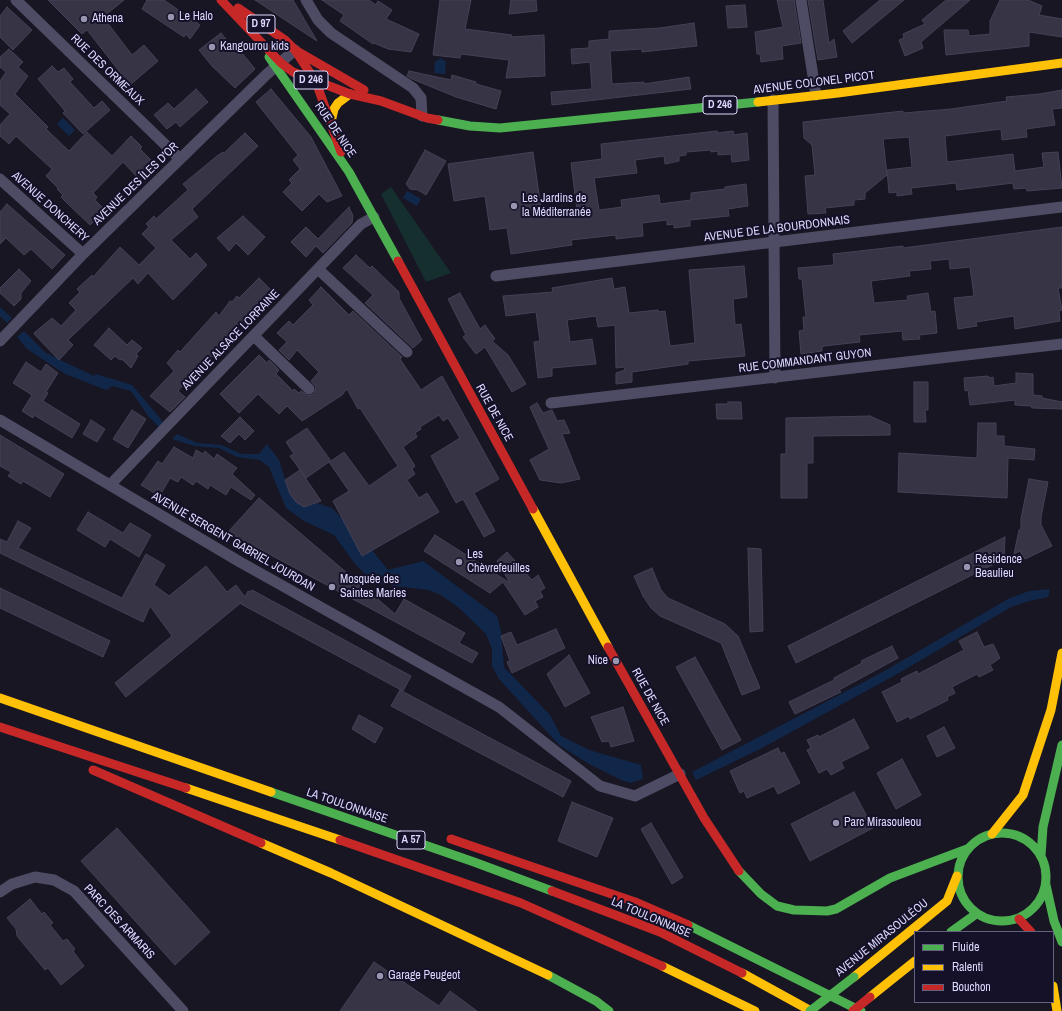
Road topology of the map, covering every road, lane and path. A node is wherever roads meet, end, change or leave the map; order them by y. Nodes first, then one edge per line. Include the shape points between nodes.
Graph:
1 (16, 0) edge
2 (221, 0) edge
3 (226, 0) edge
4 (306, 0) edge
5 (801, 0) edge
6 (253, 35) joint
7 (296, 50) junction
8 (1062, 63) edge
9 (278, 64) junction
10 (316, 82) junction
11 (350, 94) junction
12 (816, 95) junction
13 (773, 100) junction
14 (381, 101) junction
15 (422, 116) junction
16 (330, 122) junction
17 (180, 159) junction
18 (348, 172) junction
19 (0, 179) edge
20 (1062, 207) edge
21 (374, 217) junction
22 (774, 242) junction
23 (83, 254) junction
24 (318, 269) junction
25 (496, 276) dead end
26 (254, 336) junction
27 (0, 341) edge
28 (1062, 344) edge
29 (407, 352) dead end
30 (775, 378) junction
31 (309, 389) dead end
32 (551, 403) dead end
33 (0, 420) edge
34 (110, 485) junction
35 (1061, 659) edge
36 (0, 698) edge
37 (0, 726) edge
38 (0, 733) edge
39 (1062, 744) edge
40 (62, 758) dead end
41 (83, 766) dead end
42 (680, 774) junction
43 (280, 795) junction
44 (374, 817) dead end
45 (992, 834) junction
46 (442, 836) dead end
47 (967, 849) junction
48 (1041, 856) junction
49 (957, 876) junction
50 (1046, 885) junction
51 (0, 892) edge
52 (976, 914) junction
53 (1019, 918) junction
54 (952, 931) edge
55 (1030, 931) edge
56 (1062, 942) edge
57 (914, 962) edge
58 (1054, 992) edge
59 (183, 1011) edge
60 (609, 1011) edge
61 (755, 1011) edge
62 (810, 1011) edge
63 (853, 1011) edge
64 (862, 1011) edge
65 (1057, 1011) edge

1 - 17 street, RUE DES ORMEAUX
2 - 6 main road, AVENUE COLONEL PICOT / D 97
3 - 7 main road, AVENUE COLONEL PICOT / D 97
4 - 15 street via 318,20 331,33 413,88 421,98
5 - 12 street
6 - 9 main road, AVENUE COLONEL PICOT / D 246
7 - 9 street, AVENUE DES ÎLES D'OR
7 - 10 main road, RUE DE NICE / D 97
7 - 14 main road, AVENUE COLONEL PICOT / D 246
8 - 12 main road, AVENUE COLONEL PICOT / D 246
9 - 10 main road, AVENUE COLONEL PICOT / D 246
9 - 17 street, AVENUE DES ÎLES D'OR
9 - 18 main road, RUE DE NICE / D 97
10 - 11 main road, AVENUE COLONEL PICOT / D 246
10 - 16 main road, RUE DE NICE / D 97
11 - 14 main road, AVENUE COLONEL PICOT / D 246
11 - 16 main road, RUE DE NICE via 338,103
12 - 13 main road, AVENUE COLONEL PICOT / D 246
13 - 15 main road, AVENUE COLONEL PICOT / D 246 via 500,128 470,126
13 - 22 street
14 - 15 main road, AVENUE COLONEL PICOT / D 246
16 - 18 main road, D 97
17 - 23 street, AVENUE DES ÎLES D'OR
18 - 21 main road, RUE DE NICE / D 97
19 - 23 street, AVENUE DONCHERY
20 - 22 street, AVENUE DE LA BOURDONNAIS
21 - 24 street, AVENUE ALSACE LORRAINE via 361,224
21 - 42 main road, RUE DE NICE / D 97
22 - 25 street, AVENUE DE LA BOURDONNAIS
22 - 30 street
23 - 27 street, AVENUE DES ÎLES D'OR
24 - 26 street, AVENUE ALSACE LORRAINE
24 - 29 street
26 - 31 street
26 - 34 street, AVENUE ALSACE LORRAINE
28 - 30 street, RUE COMMANDANT GUYON
30 - 32 street, RUE COMMANDANT GUYON
33 - 34 street, AVENUE SERGENT GABRIEL JOURDAN
34 - 42 street, AVENUE SERGENT GABRIEL JOURDAN via 240,562 499,707 600,786 635,796
35 - 45 main road via 1045,732 1023,795
36 - 43 main road, LA TOULONNAISE / A 57
37 - 61 main road, A 57 via 284,820 521,904 651,960
38 - 40 main road
39 - 48 main road via 1043,827
41 - 60 main road via 331,873 525,963 572,987
42 - 47 main road, RUE DE NICE / D 97 via 736,869 777,906 794,910 836,909 890,878
43 - 44 main road
43 - 62 main road, LA TOULONNAISE / A 57 via 474,862 660,932 773,989
45 - 47 main road via 978,839
45 - 48 main road via 1020,836
46 - 64 main road via 635,902 696,929
47 - 49 main road via 960,861
48 - 50 main road via 1046,870
49 - 52 main road via 959,890 966,904
49 - 62 main road, AVENUE MIRASOULÉOU, bridge via 947,901
50 - 53 main road via 1041,899 1032,911
50 - 56 main road via 1054,921
51 - 59 street, PARC DES ARMARIS via 12,884 34,876 54,880 74,891
52 - 53 main road via 990,920 1005,922
52 - 54 main road
53 - 55 main road
57 - 63 main road, bridge
58 - 65 main road

